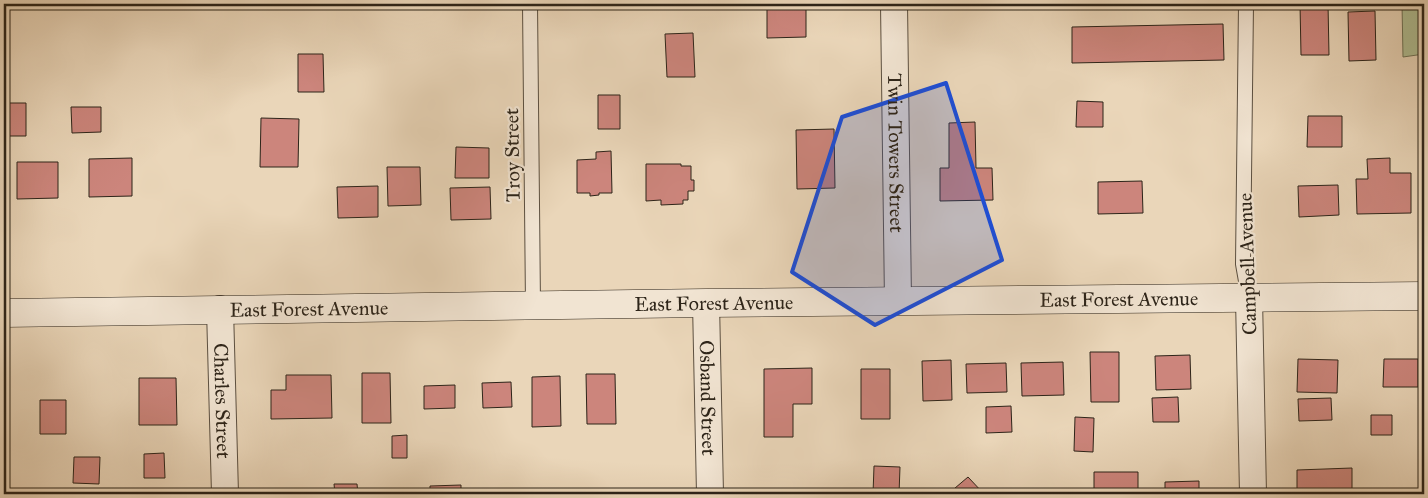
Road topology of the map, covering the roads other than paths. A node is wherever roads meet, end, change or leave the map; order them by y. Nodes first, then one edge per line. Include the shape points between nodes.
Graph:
1 (530, 4) edge
2 (894, 4) edge
3 (1246, 4) edge
4 (1424, 296) edge
5 (1249, 298) junction
6 (898, 301) junction
7 (706, 303) junction
8 (533, 305) junction
9 (220, 309) junction
10 (4, 313) edge
11 (225, 494) edge
12 (710, 494) edge
13 (1253, 494) edge

1 - 8 lane, Troy Street
2 - 6 street, Twin Towers Street
3 - 5 lane, Campbell Avenue via 1243,264
4 - 5 street, East Forest Avenue
5 - 6 street, East Forest Avenue
5 - 13 street, Campbell Avenue
6 - 7 street, East Forest Avenue
7 - 8 street, East Forest Avenue
7 - 12 street, Osband Street
8 - 9 street, East Forest Avenue
9 - 10 street, East Forest Avenue
9 - 11 street, Charles Street

